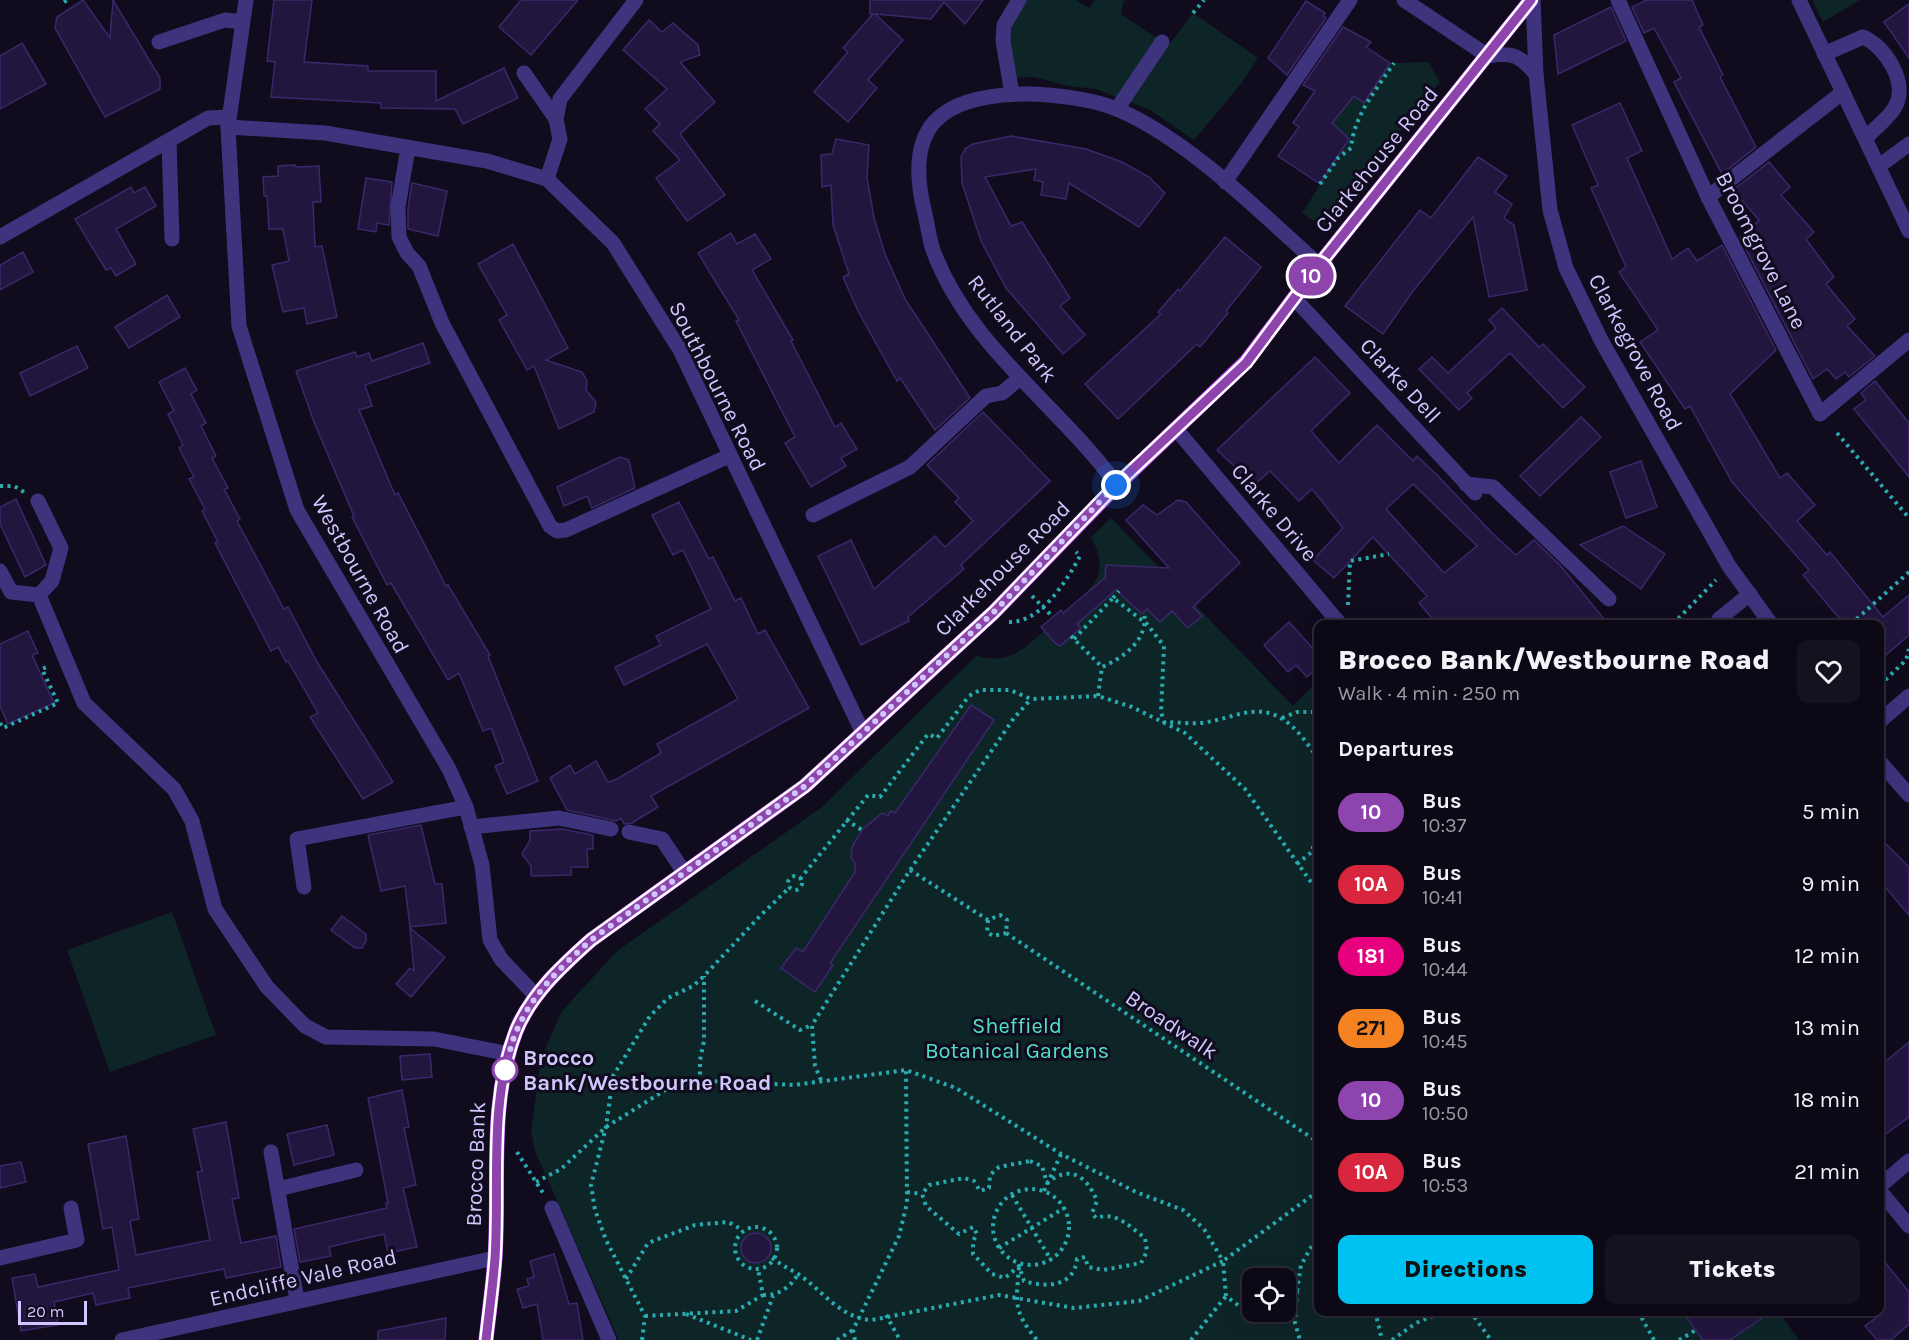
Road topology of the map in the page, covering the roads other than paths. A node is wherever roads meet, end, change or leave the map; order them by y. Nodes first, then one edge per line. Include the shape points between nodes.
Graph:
1 (246, 0) edge
2 (636, 0) edge
3 (1019, 0) edge
4 (1350, 0) edge
5 (1404, 0) edge
6 (1532, 0) edge
7 (1618, 0) edge
8 (1798, 0) edge
9 (242, 22) junction
10 (159, 42) dead end
11 (1162, 42) dead end
12 (1824, 54) junction
13 (1488, 56) junction
14 (524, 73) dead end
15 (1536, 74) junction
16 (1843, 92) junction
17 (1012, 94) junction
18 (1117, 109) junction
19 (556, 119) junction
20 (228, 122) junction
21 (1866, 138) junction
22 (169, 141) junction
23 (1909, 144) edge
24 (408, 148) junction
25 (1879, 166) junction
26 (547, 179) junction
27 (1225, 182) junction
28 (1708, 197) junction
29 (1909, 231) edge
30 (0, 237) edge
31 (172, 239) dead end
32 (1319, 265) junction
33 (1294, 298) junction
34 (1909, 340) edge
35 (1020, 378) junction
36 (1176, 429) junction
37 (729, 456) junction
38 (1116, 485) junction
39 (38, 501) dead end
40 (813, 515) dead end
41 (0, 571) edge
42 (1750, 594) junction
43 (39, 595) junction
44 (1609, 599) dead end
45 (1344, 619) edge
46 (1719, 620) edge
47 (1769, 620) edge
48 (1909, 696) edge
49 (1884, 718) edge
50 (863, 733) junction
51 (1884, 767) edge
52 (1909, 795) edge
53 (466, 807) junction
54 (471, 827) junction
55 (611, 829) dead end
56 (628, 832) dead end
57 (684, 872) junction
58 (304, 887) dead end
59 (536, 996) junction
60 (509, 1054) junction
61 (271, 1152) dead end
62 (1909, 1161) edge
63 (356, 1170) dead end
64 (1884, 1183) edge
65 (278, 1189) junction
66 (1884, 1196) edge
67 (71, 1208) dead end
68 (552, 1208) road end
69 (1909, 1226) edge
70 (0, 1258) edge
71 (495, 1258) junction
72 (297, 1300) junction
73 (175, 1335) edge
74 (122, 1340) edge
75 (486, 1340) edge
76 (609, 1340) edge

1 - 9 street, Westbourne Road
2 - 19 street via 560,99
3 - 17 street via 1004,25
4 - 27 street
5 - 13 street
6 - 13 main road, Clarkehouse Road
6 - 15 street, Clarkegrove Road
7 - 28 street, Broomgrove Lane
8 - 12 street
9 - 10 street via 225,20
9 - 20 street, Westbourne Road
11 - 18 street
12 - 16 street
12 - 21 street via 1863,37 1873,42 1893,68 1900,89 1895,107
13 - 15 street via 1507,53 1518,57
13 - 32 main road, Clarkehouse Road
14 - 19 street
15 - 42 street, Clarkegrove Road via 1550,210 1566,268 1602,342 1729,566
16 - 21 street
16 - 28 street
17 - 18 street, Rutland Park via 1042,94
17 - 35 street, Rutland Park via 973,99 952,107 936,120 922,141 917,166 933,250 958,299
18 - 27 street, Rutland Park via 1163,134
19 - 26 street via 560,139
20 - 22 street, Southbourne Road via 208,118
20 - 24 street, Southbourne Road via 326,133
20 - 53 street, Westbourne Road via 239,326 297,510 449,769
21 - 25 street
22 - 30 street, Southbourne Road
22 - 31 street
23 - 25 street
24 - 26 street, Southbourne Road via 487,161
24 - 37 street via 398,207 399,237 419,266 442,323 550,526 557,531 566,530
25 - 29 street
26 - 37 street, Southbourne Road via 614,243 680,350
27 - 32 street, Rutland Park
28 - 34 street, Broomgrove Lane via 1820,414
32 - 33 main road, Clarkehouse Road
33 - 36 main road, Clarkehouse Road via 1246,363
33 - 44 street, Clarke Dell via 1471,489 1493,487
35 - 38 street, Rutland Park
35 - 40 street via 1002,393 986,396 910,467
36 - 38 main road, Clarkehouse Road
36 - 45 street, Clarke Drive
37 - 50 street, Southbourne Road
38 - 50 main road, Clarkehouse Road via 994,612
39 - 43 street via 61,548 52,581
41 - 43 street via 11,592
42 - 46 street
42 - 47 street, Clarkegrove Road
43 - 60 street via 84,703 174,789 192,821 215,909 267,987 305,1026 326,1037 434,1039
48 - 49 street
50 - 57 main road, Clarkehouse Road via 805,786
51 - 52 street
53 - 54 street, Westbourne Road
53 - 58 street via 297,839
54 - 55 street via 559,818
54 - 59 street, Westbourne Road via 482,865 490,940 501,959
56 - 57 street via 662,839
57 - 59 main road, Clarkehouse Road via 591,940
59 - 60 main road, Brocco Bank
60 - 71 main road, Brocco Bank via 500,1089
61 - 65 street
62 - 64 street
63 - 65 street
65 - 72 street
66 - 69 street
67 - 70 street via 77,1240
68 - 76 street
71 - 72 street, Endcliffe Vale Road
71 - 75 main road, Brocco Bank
72 - 73 street, Endcliffe Vale Road
73 - 74 street, Endcliffe Vale Road

